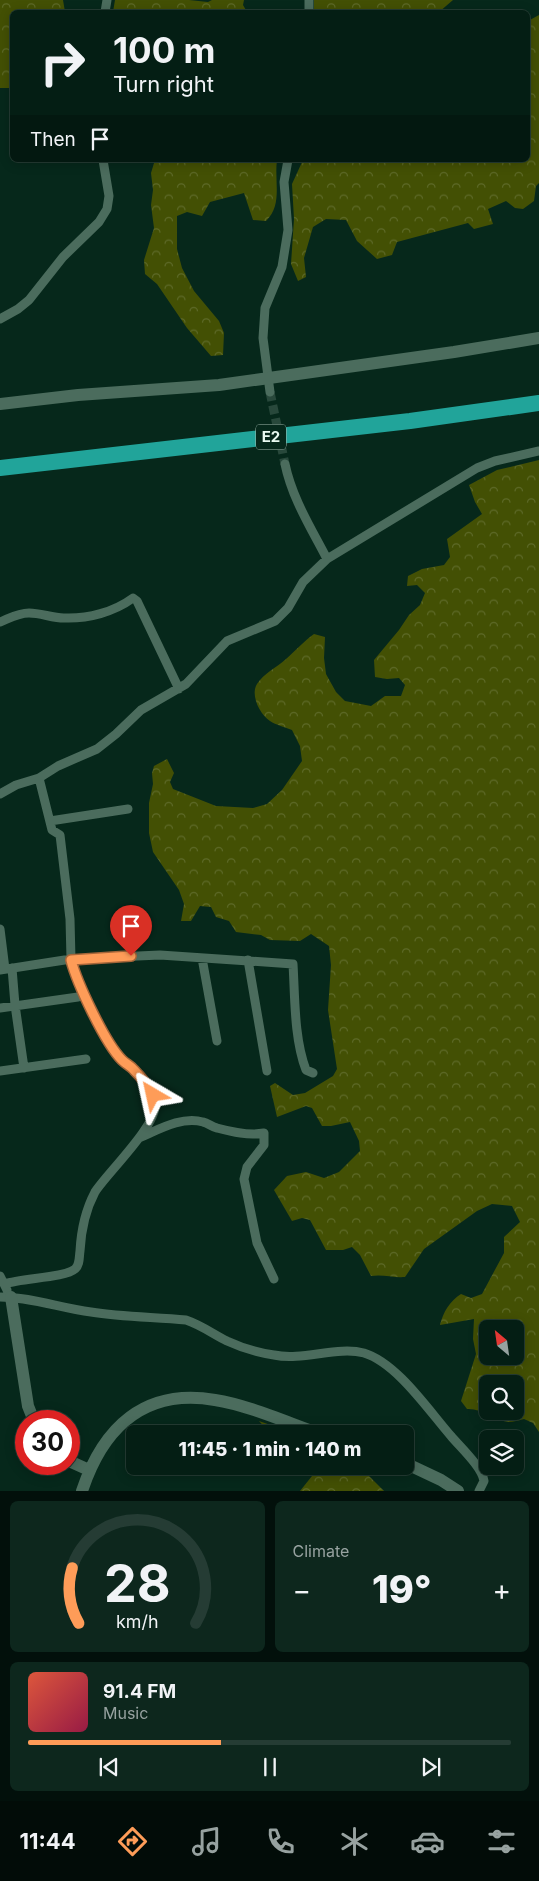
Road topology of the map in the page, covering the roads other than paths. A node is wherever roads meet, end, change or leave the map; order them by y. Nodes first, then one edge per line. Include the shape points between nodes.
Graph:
1 (103, 162) edge
2 (288, 162) edge
3 (0, 319) edge
4 (539, 338) edge
5 (269, 385) junction
6 (539, 403) edge
7 (0, 404) edge
8 (539, 451) edge
9 (285, 464) tunnel mouth
10 (1, 467) edge
11 (327, 558) junction
12 (0, 622) edge
13 (179, 689) junction
14 (39, 778) junction
15 (0, 794) edge
16 (128, 809) dead end
17 (50, 821) junction
18 (0, 929) edge
19 (202, 958) junction
20 (71, 960) junction
21 (248, 960) junction
22 (6, 969) edge
23 (78, 996) dead end
24 (15, 1005) junction
25 (0, 1008) edge
26 (217, 1041) dead end
27 (86, 1059) dead end
28 (24, 1068) junction
29 (0, 1071) edge
30 (267, 1071) dead end
31 (313, 1073) dead end
32 (138, 1138) junction
33 (274, 1279) dead end
34 (2, 1280) edge
35 (5, 1297) edge
36 (30, 1410) edge
37 (293, 1425) edge
38 (80, 1466) edge
39 (414, 1467) edge
40 (89, 1470) junction
41 (82, 1491) edge
42 (458, 1491) edge
43 (479, 1491) edge

1 - 3 street via 109,196 107,209 99,222 59,262 29,300
2 - 5 street via 284,182 288,230 282,267 265,308 263,338
4 - 5 street
5 - 7 street via 78,395
6 - 10 highway, E2 via 410,421
8 - 11 street via 477,468
9 - 11 street via 300,508
11 - 13 street via 302,582 288,608 275,621 227,642
12 - 13 street via 29,613 63,619 93,615 115,609 134,598
13 - 14 street via 141,710 97,749
14 - 15 street
14 - 17 street
16 - 17 street
17 - 20 street via 52,830 60,835 70,919
18 - 22 street
19 - 20 street via 160,955
19 - 21 street
19 - 26 street
20 - 22 street
20 - 32 street via 80,985 112,1047 147,1084 153,1095 156,1105 151,1120
21 - 30 street
21 - 31 street via 293,964 302,1061 306,1070
22 - 24 street
23 - 24 street
24 - 25 street
24 - 28 street
27 - 28 street
28 - 29 street
32 - 33 street via 171,1123 202,1121 216,1128 248,1134 264,1133 264,1146 247,1167 244,1179 257,1243
32 - 34 street via 94,1194 76,1269 68,1273
34 - 35 street
35 - 36 street
35 - 43 street via 28,1298 108,1315 186,1320 228,1341 274,1356 363,1353 394,1372 428,1407 477,1467 484,1482
37 - 40 street via 217,1400 166,1400 123,1422 105,1442
38 - 40 street
39 - 42 street
40 - 41 street

